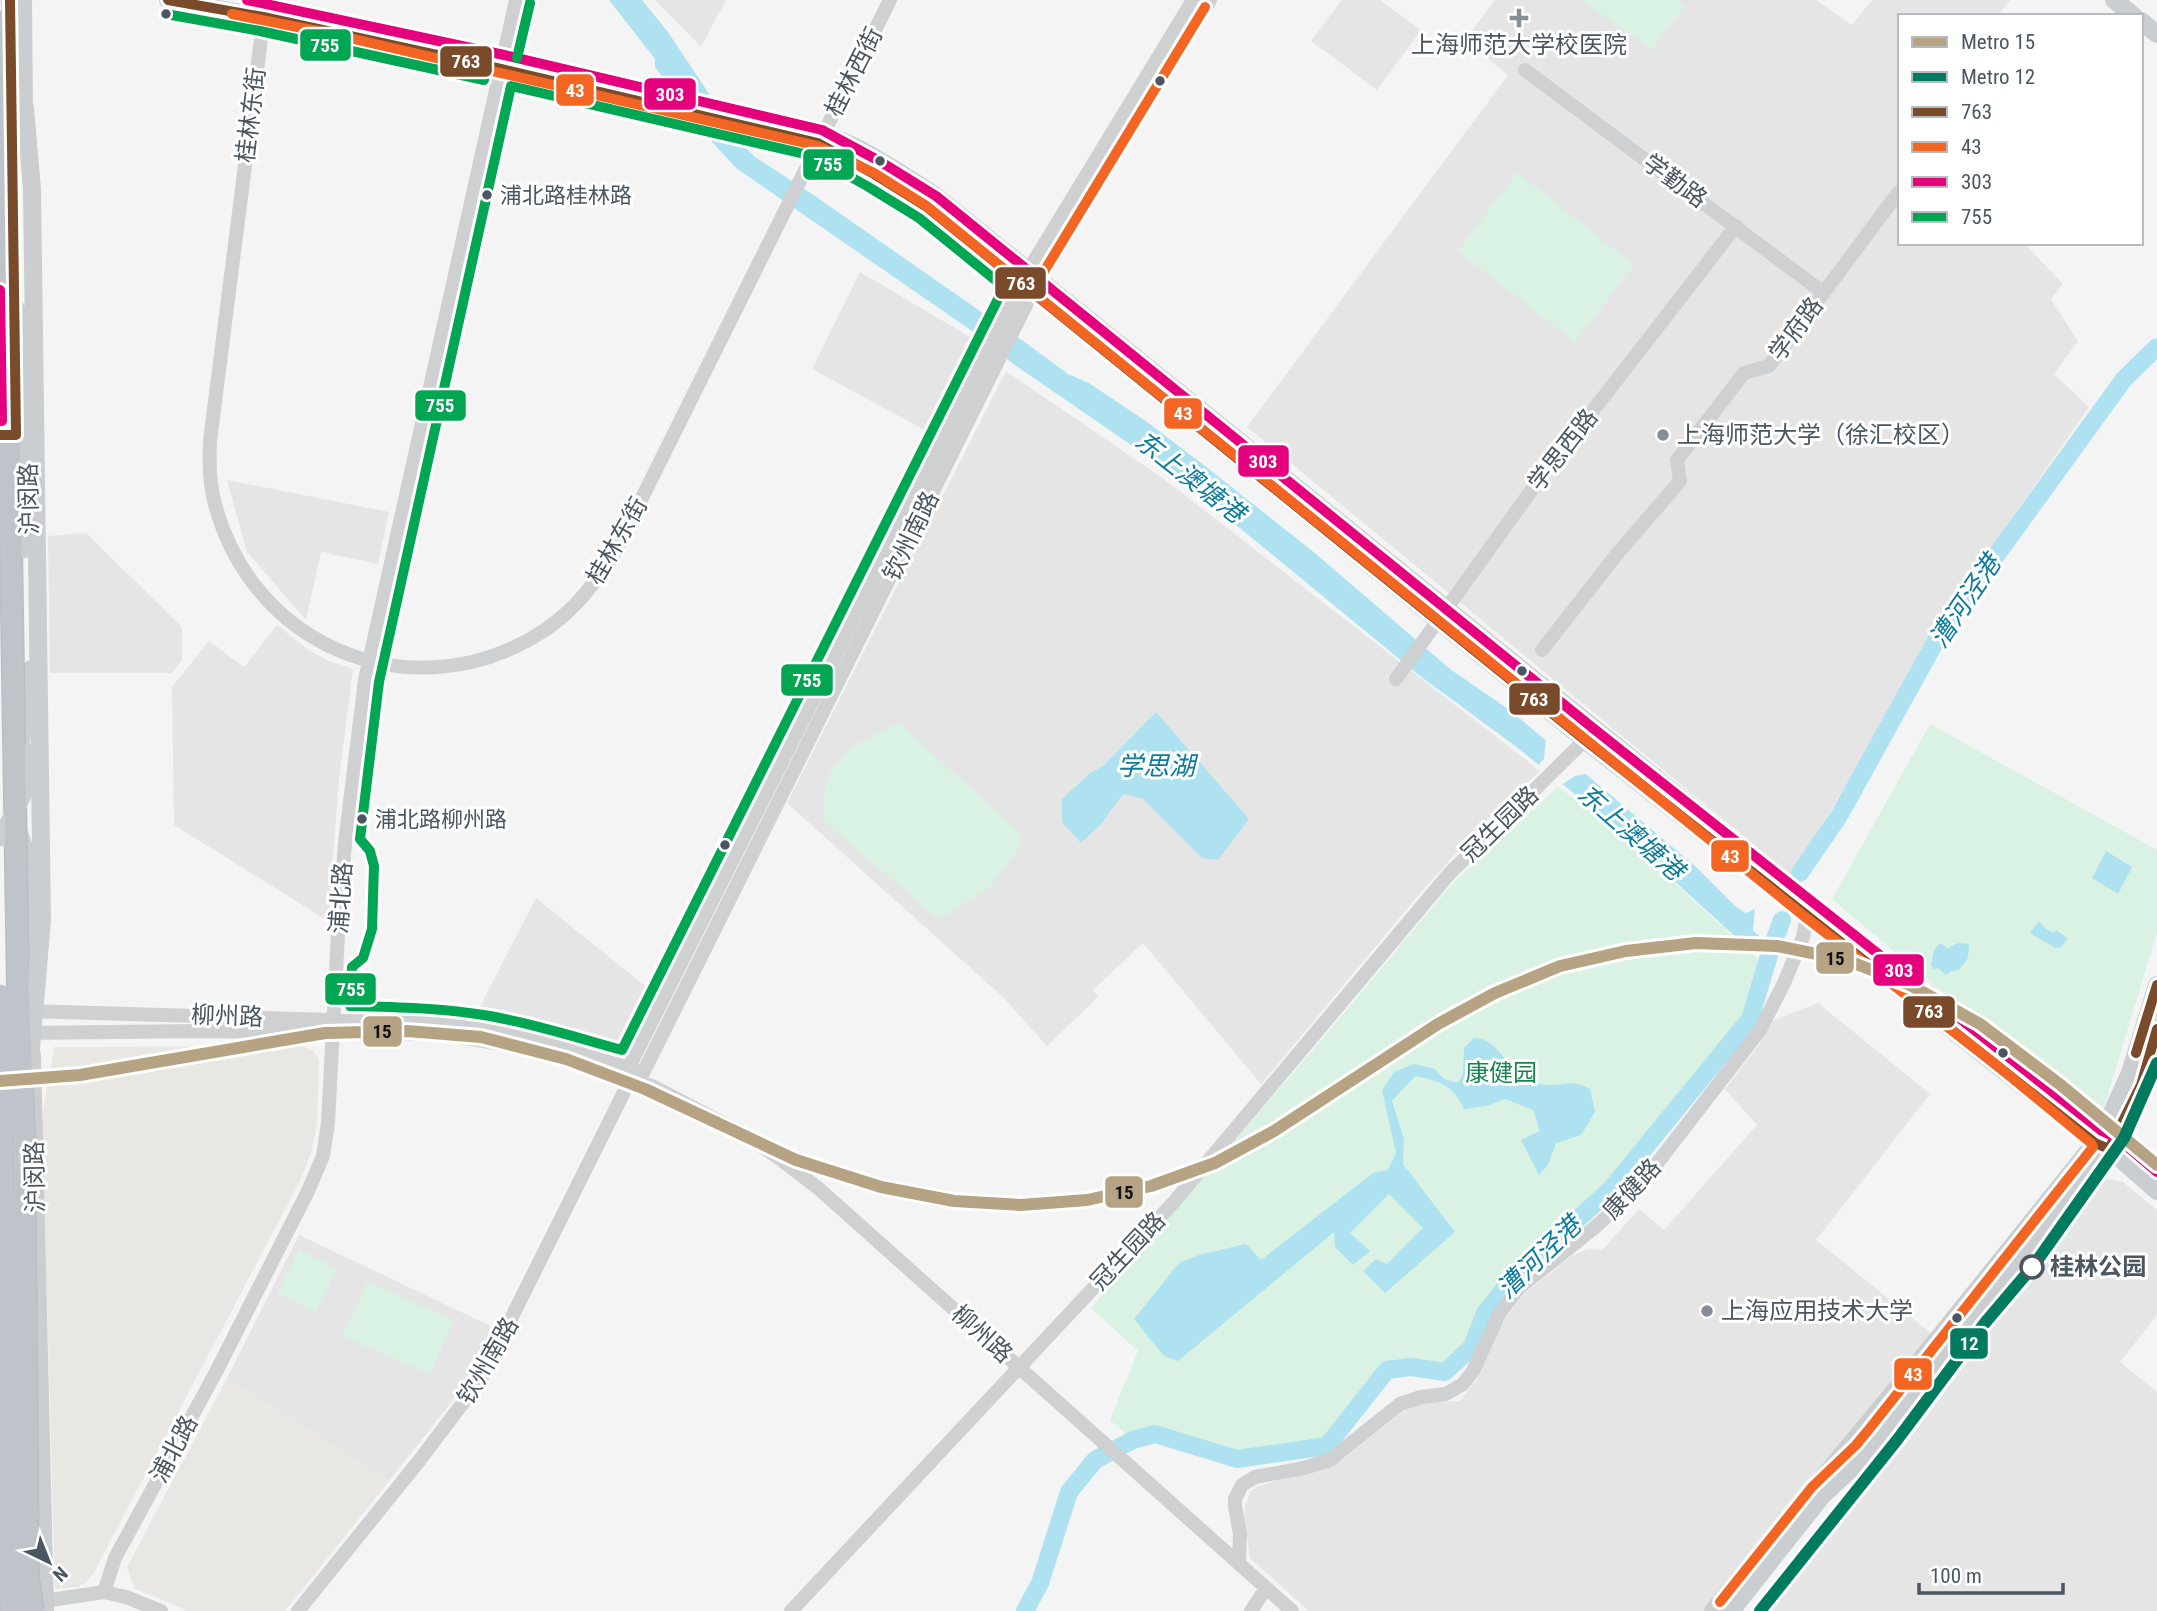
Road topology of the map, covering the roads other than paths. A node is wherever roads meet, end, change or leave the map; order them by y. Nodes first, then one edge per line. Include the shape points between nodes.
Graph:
1 (10, 0) edge
2 (23, 0) edge
3 (168, 0) edge
4 (235, 0) edge
5 (516, 0) edge
6 (890, 0) edge
7 (1193, 0) edge
8 (1210, 0) edge
9 (2114, 0) edge
10 (265, 8) edge
11 (2132, 14) edge
12 (0, 21) edge
13 (502, 64) junction
14 (0, 66) edge
15 (1525, 71) dead end
16 (24, 80) junction
17 (734, 118) junction
18 (13, 120) junction
19 (820, 138) junction
20 (5, 170) junction
21 (1898, 193) dead end
22 (1737, 226) junction
23 (1030, 281) junction
24 (1824, 293) junction
25 (1442, 614) junction
26 (1542, 650) dead end
27 (369, 662) junction
28 (1399, 675) dead end
29 (1591, 735) junction
30 (20, 745) junction
31 (0, 837) edge
32 (1810, 911) junction
33 (2157, 985) edge
34 (13, 1002) edge
35 (335, 1026) junction
36 (2157, 1029) edge
37 (7, 1038) edge
38 (32, 1038) junction
39 (634, 1074) junction
40 (24, 1134) junction
41 (2102, 1142) junction
42 (2157, 1191) edge
43 (30, 1262) dead end
44 (1020, 1367) junction
45 (1240, 1564) junction
46 (1266, 1588) junction
47 (104, 1592) junction
48 (0, 1600) edge
49 (33, 1608) edge
50 (161, 1611) edge
51 (298, 1611) edge
52 (792, 1611) edge
53 (1251, 1611) edge
54 (1292, 1611) edge
55 (1713, 1611) edge
56 (1731, 1611) edge

1 - 18 main road, 沪闵路
2 - 16 main road, 沪闵路
3 - 10 main road
4 - 10 main road
5 - 13 street, 浦北路
6 - 19 street, 桂林西街
7 - 23 street, 钦州南路
8 - 23 street, 钦州南路
9 - 11 main road
10 - 13 main road
10 - 27 street, 桂林东街 via 209,470 224,533 238,560 274,607 327,646
12 - 20 highway, bridge
13 - 17 main road via 671,109
13 - 17 main road via 657,94
13 - 27 street, 浦北路
14 - 40 main road, bridge via 24,108 32,189 42,921
15 - 22 street, 学勤路
16 - 18 main road
16 - 30 main road, 沪闵路 via 31,684
17 - 19 main road
18 - 30 main road, 沪闵路
19 - 23 main road
19 - 27 street, 桂林东街 via 613,556 590,590 563,617 498,654 419,668
20 - 31 main road, bridge via 19,336 31,762 22,794
20 - 40 highway, bridge
21 - 24 street, 学府路
22 - 24 street, 学勤路
22 - 25 street, 学思西路 via 1533,488
23 - 25 main road
23 - 39 street, 钦州南路
24 - 26 street, 学府路 via 1769,366 1744,373 1677,460 1679,481
25 - 28 street, 学思西路
25 - 29 main road
27 - 35 street, 浦北路 via 345,843
29 - 32 main road
29 - 44 street, 冠生园路 via 1429,896 1202,1170
30 - 34 main road, 沪闵路
32 - 41 main road via 2003,1052
32 - 45 street, 康健路 via 1780,992 1760,1030 1635,1192 1513,1294 1463,1384 1446,1394 1400,1404 1330,1460 1255,1477 1242,1485 1235,1506
33 - 41 main road via 2130,1073
34 - 35 street, 柳州路 via 70,1012
34 - 37 main road
34 - 38 main road, 沪闵路
34 - 49 highway, bridge via 8,1562
35 - 38 street, 柳州路 via 69,1033
35 - 39 street, 柳州路 via 438,1023 488,1030 535,1040
35 - 47 street, 浦北路 via 327,1139 317,1173 115,1558
36 - 41 main road via 2141,1085
37 - 38 street, 柳州路
37 - 49 main road via 22,1578
38 - 49 main road, 沪闵路
39 - 44 street, 柳州路 via 757,1143 797,1172
39 - 51 street, 钦州南路 via 481,1379
40 - 49 highway, bridge via 28,1579
41 - 42 main road
41 - 55 main road
41 - 56 main road via 1881,1437 1822,1496
43 - 49 highway, bridge
44 - 45 street, 柳州路
44 - 52 street, 冠生园路
45 - 46 street, 柳州路
46 - 53 street
46 - 54 street, 柳州路
47 - 49 street
47 - 50 street
48 - 49 street

